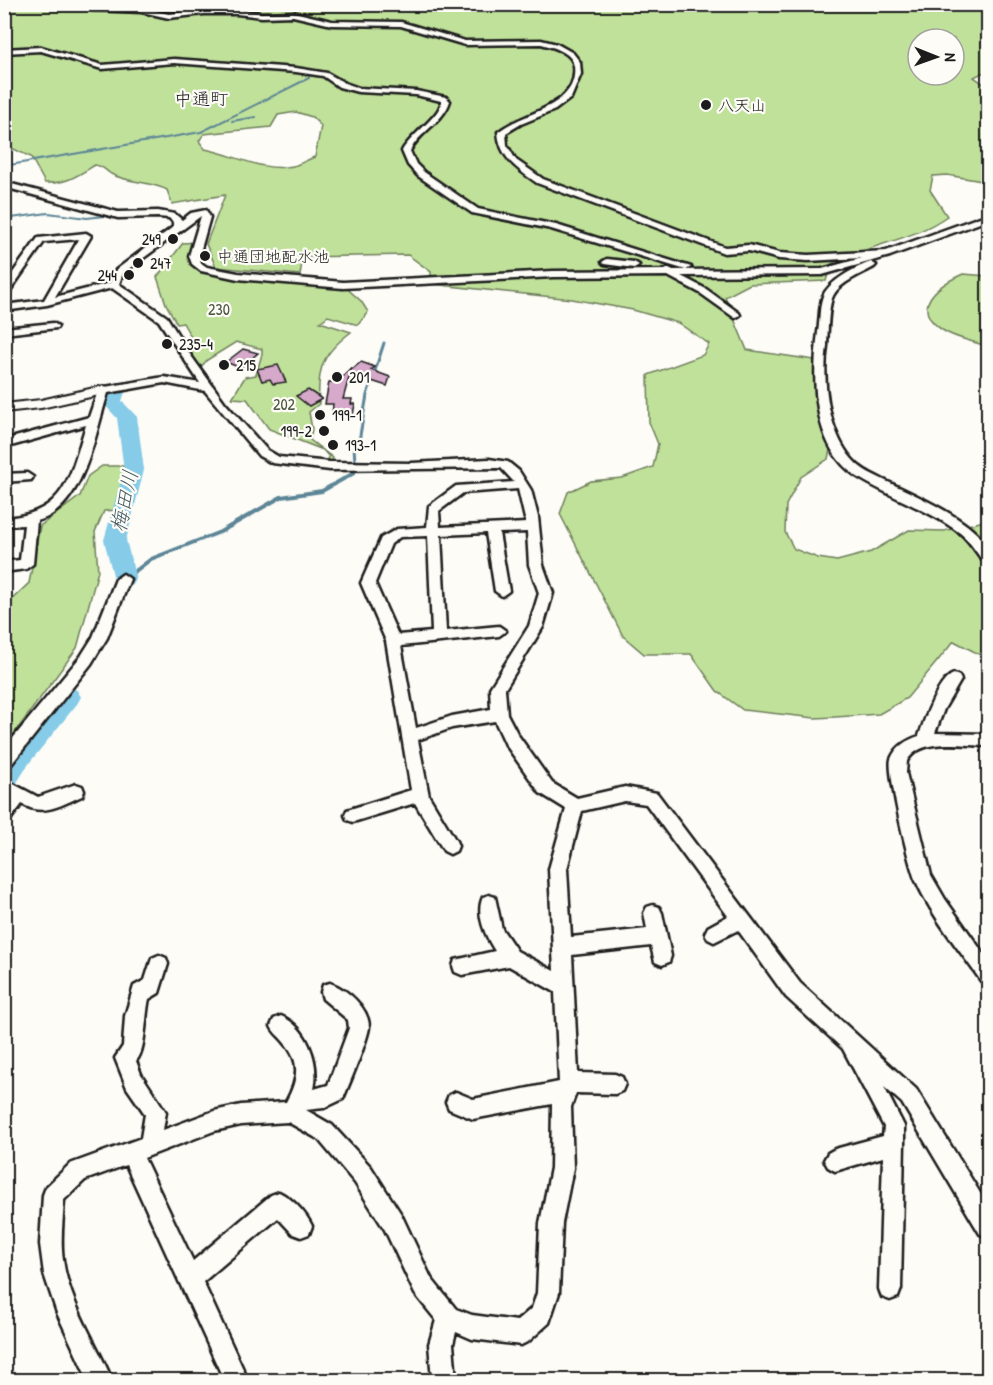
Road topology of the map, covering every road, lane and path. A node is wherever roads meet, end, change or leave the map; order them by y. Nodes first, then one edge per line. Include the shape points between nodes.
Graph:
1 (82, 4) edge
2 (292, 9) edge
3 (4, 51) edge
4 (4, 184) edge
5 (986, 218) edge
6 (177, 229) junction
7 (887, 254) junction
8 (607, 262) dead end
9 (671, 272) junction
10 (710, 272) junction
11 (114, 285) junction
12 (4, 292) edge
13 (47, 302) junction
14 (4, 308) edge
15 (735, 315) dead end
16 (53, 326) dead end
17 (4, 331) edge
18 (197, 381) junction
19 (103, 390) junction
20 (4, 408) edge
21 (93, 419) junction
22 (4, 444) edge
23 (27, 477) dead end
24 (4, 478) edge
25 (522, 485) junction
26 (31, 521) junction
27 (4, 522) edge
28 (533, 527) junction
29 (492, 529) junction
30 (432, 531) junction
31 (988, 558) edge
32 (4, 567) edge
33 (123, 579) dead end
34 (502, 591) dead end
35 (499, 631) dead end
36 (439, 636) junction
37 (393, 641) junction
38 (954, 680) dead end
39 (499, 714) junction
40 (410, 736) junction
41 (925, 740) junction
42 (988, 740) edge
43 (4, 761) edge
44 (4, 786) edge
45 (76, 791) dead end
46 (420, 794) junction
47 (20, 795) junction
48 (575, 806) junction
49 (4, 815) edge
50 (353, 815) dead end
51 (450, 846) dead end
52 (489, 903) dead end
53 (653, 913) dead end
54 (740, 919) junction
55 (714, 933) dead end
56 (658, 937) junction
57 (562, 947) junction
58 (662, 956) dead end
59 (510, 957) junction
60 (159, 964) dead end
61 (462, 966) dead end
62 (988, 975) edge
63 (564, 987) junction
64 (330, 992) dead end
65 (281, 1026) dead end
66 (847, 1038) junction
67 (615, 1084) dead end
68 (568, 1087) junction
69 (456, 1102) dead end
70 (295, 1106) junction
71 (894, 1143) junction
72 (140, 1148) junction
73 (835, 1160) dead end
74 (301, 1226) dead end
75 (988, 1226) edge
76 (189, 1279) junction
77 (890, 1289) dead end
78 (448, 1317) junction
79 (100, 1380) edge
80 (236, 1380) edge
81 (444, 1380) edge

1 - 2 street via 169,16 204,12 262,15
2 - 7 street via 332,23 401,24 465,43 555,45 577,62 578,74 568,96 502,132 505,150 525,173 562,192 724,250 749,248 808,258
3 - 10 street via 50,51 102,68 174,61 297,70 325,74 358,90 416,93 443,99 445,106 439,115 420,130 406,151 421,174 463,204 475,211 553,227
4 - 6 street via 118,215 172,216 178,221
5 - 7 street
6 - 9 street via 194,215 206,213 194,256 204,269 337,285
6 - 11 street via 119,272
7 - 10 street via 822,272
7 - 31 street via 837,285 828,296 821,350 825,414 836,447 854,468 875,483 947,518 966,531
8 - 9 street
9 - 10 street
9 - 15 street
11 - 13 street
11 - 18 street via 163,320
12 - 13 street via 41,240 86,236
13 - 14 street
16 - 17 street
18 - 19 street via 164,380
18 - 25 street via 224,404 266,458 330,466 489,463 504,465
19 - 20 street
19 - 21 street
21 - 22 street
21 - 26 street via 68,494
23 - 24 street
25 - 28 street
25 - 30 street via 460,489 433,509
26 - 27 street
26 - 32 street via 26,564
28 - 29 street
28 - 39 street via 536,566 546,593 536,627 497,688
29 - 30 street
29 - 34 street
30 - 36 street
30 - 37 street via 397,533 386,541 368,583
33 - 43 street via 100,638 86,660
35 - 36 street
36 - 37 street
37 - 40 street
38 - 41 street
39 - 40 street via 452,722
39 - 48 street via 546,788
40 - 46 street
41 - 42 street
41 - 62 street via 906,748 899,759 898,773 923,877
44 - 47 street
45 - 47 street via 36,804
46 - 50 street
46 - 51 street
47 - 49 street
48 - 54 street via 625,794 651,798
48 - 57 street via 558,869
52 - 59 street via 493,932
53 - 56 street
54 - 55 street
54 - 66 street via 793,990
56 - 57 street
56 - 58 street
57 - 63 street
59 - 61 street
59 - 63 street
60 - 72 street via 152,986 141,993 133,1050 125,1058 134,1081 156,1112
63 - 68 street
64 - 70 street via 357,1015 359,1028 336,1092
65 - 70 street via 293,1035 306,1059
66 - 71 street via 894,1126
66 - 75 street via 909,1096
67 - 68 street
68 - 69 street via 473,1109
68 - 78 street via 561,1107 562,1168 552,1223 548,1293 540,1315 521,1333 472,1327
70 - 72 street via 214,1121
70 - 78 street via 325,1132 363,1175 393,1222 423,1286
71 - 73 street
71 - 77 street
72 - 76 street
72 - 79 street via 78,1172 54,1195 50,1229 53,1262 63,1296
74 - 76 street via 279,1203
76 - 80 street
78 - 81 street via 441,1344

